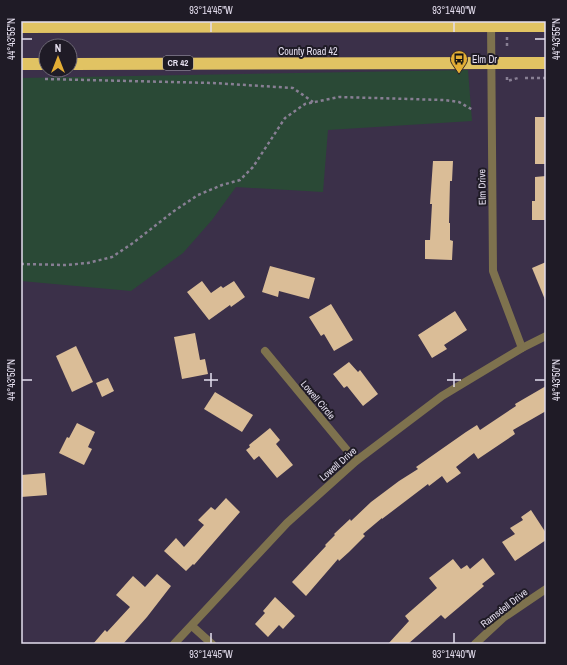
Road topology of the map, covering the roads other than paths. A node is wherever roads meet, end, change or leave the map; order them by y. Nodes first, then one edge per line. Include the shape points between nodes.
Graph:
1 (491, 23) edge
2 (546, 26) edge
3 (21, 27) edge
4 (491, 63) junction
5 (546, 63) edge
6 (21, 64) edge
7 (38, 64) edge
8 (78, 64) edge
9 (546, 336) edge
10 (522, 348) junction
11 (265, 351) dead end
12 (356, 460) junction
13 (546, 589) edge
14 (192, 626) junction
15 (174, 644) edge
16 (212, 644) edge
17 (475, 644) edge

1 - 2 highway
1 - 3 highway
1 - 4 street, Elm Drive
4 - 5 highway, County Road 42 / CR 42
4 - 8 highway, County Road 42 / CR 42
4 - 10 street, Elm Drive via 493,271
6 - 7 highway
9 - 10 street, Lowell Drive
10 - 12 street, Lowell Drive via 442,396
11 - 12 street, Lowell Circle
12 - 14 street, Lowell Drive via 287,523
13 - 17 street, Ramsdell Drive via 503,618
14 - 15 street, Lowell Drive
14 - 16 street

